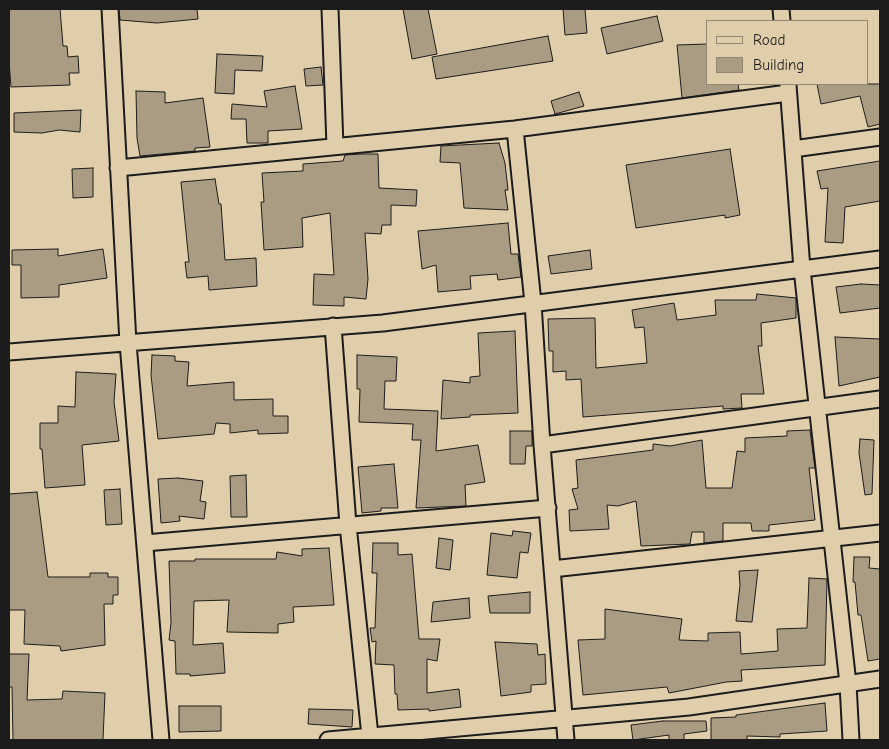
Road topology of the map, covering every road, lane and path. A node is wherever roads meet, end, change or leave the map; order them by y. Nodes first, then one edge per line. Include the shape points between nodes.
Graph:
1 (110, 9) edge
2 (330, 9) edge
3 (788, 89) edge
4 (515, 129) junction
5 (880, 137) edge
6 (335, 146) junction
7 (793, 149) junction
8 (118, 168) junction
9 (880, 259) edge
10 (802, 269) junction
11 (533, 303) junction
12 (333, 326) junction
13 (128, 343) junction
14 (9, 352) edge
15 (880, 399) edge
16 (818, 408) junction
17 (542, 445) junction
18 (548, 508) junction
19 (348, 525) junction
20 (880, 533) edge
21 (832, 538) junction
22 (145, 544) junction
23 (552, 569) junction
24 (880, 679) edge
25 (848, 684) junction
26 (564, 718) junction
27 (370, 736) junction
28 (161, 740) edge
29 (328, 740) edge
30 (566, 740) edge
31 (851, 740) edge

1 - 8 street
2 - 6 street
3 - 4 street
3 - 7 street
4 - 6 street
4 - 11 street
5 - 7 street
6 - 8 street
7 - 10 street
8 - 13 street
9 - 10 street
10 - 11 street
10 - 16 street
11 - 12 street via 383,323
11 - 17 street
12 - 13 street
12 - 19 street
13 - 14 street
13 - 22 street
15 - 16 street
16 - 17 street
16 - 21 street
17 - 18 street
18 - 19 street
18 - 23 street
19 - 22 street
19 - 27 street
20 - 21 street
21 - 23 street
21 - 25 street
22 - 28 street
23 - 26 street
24 - 25 street
25 - 26 street via 689,707
25 - 31 street
26 - 27 street
26 - 30 street
27 - 29 street

